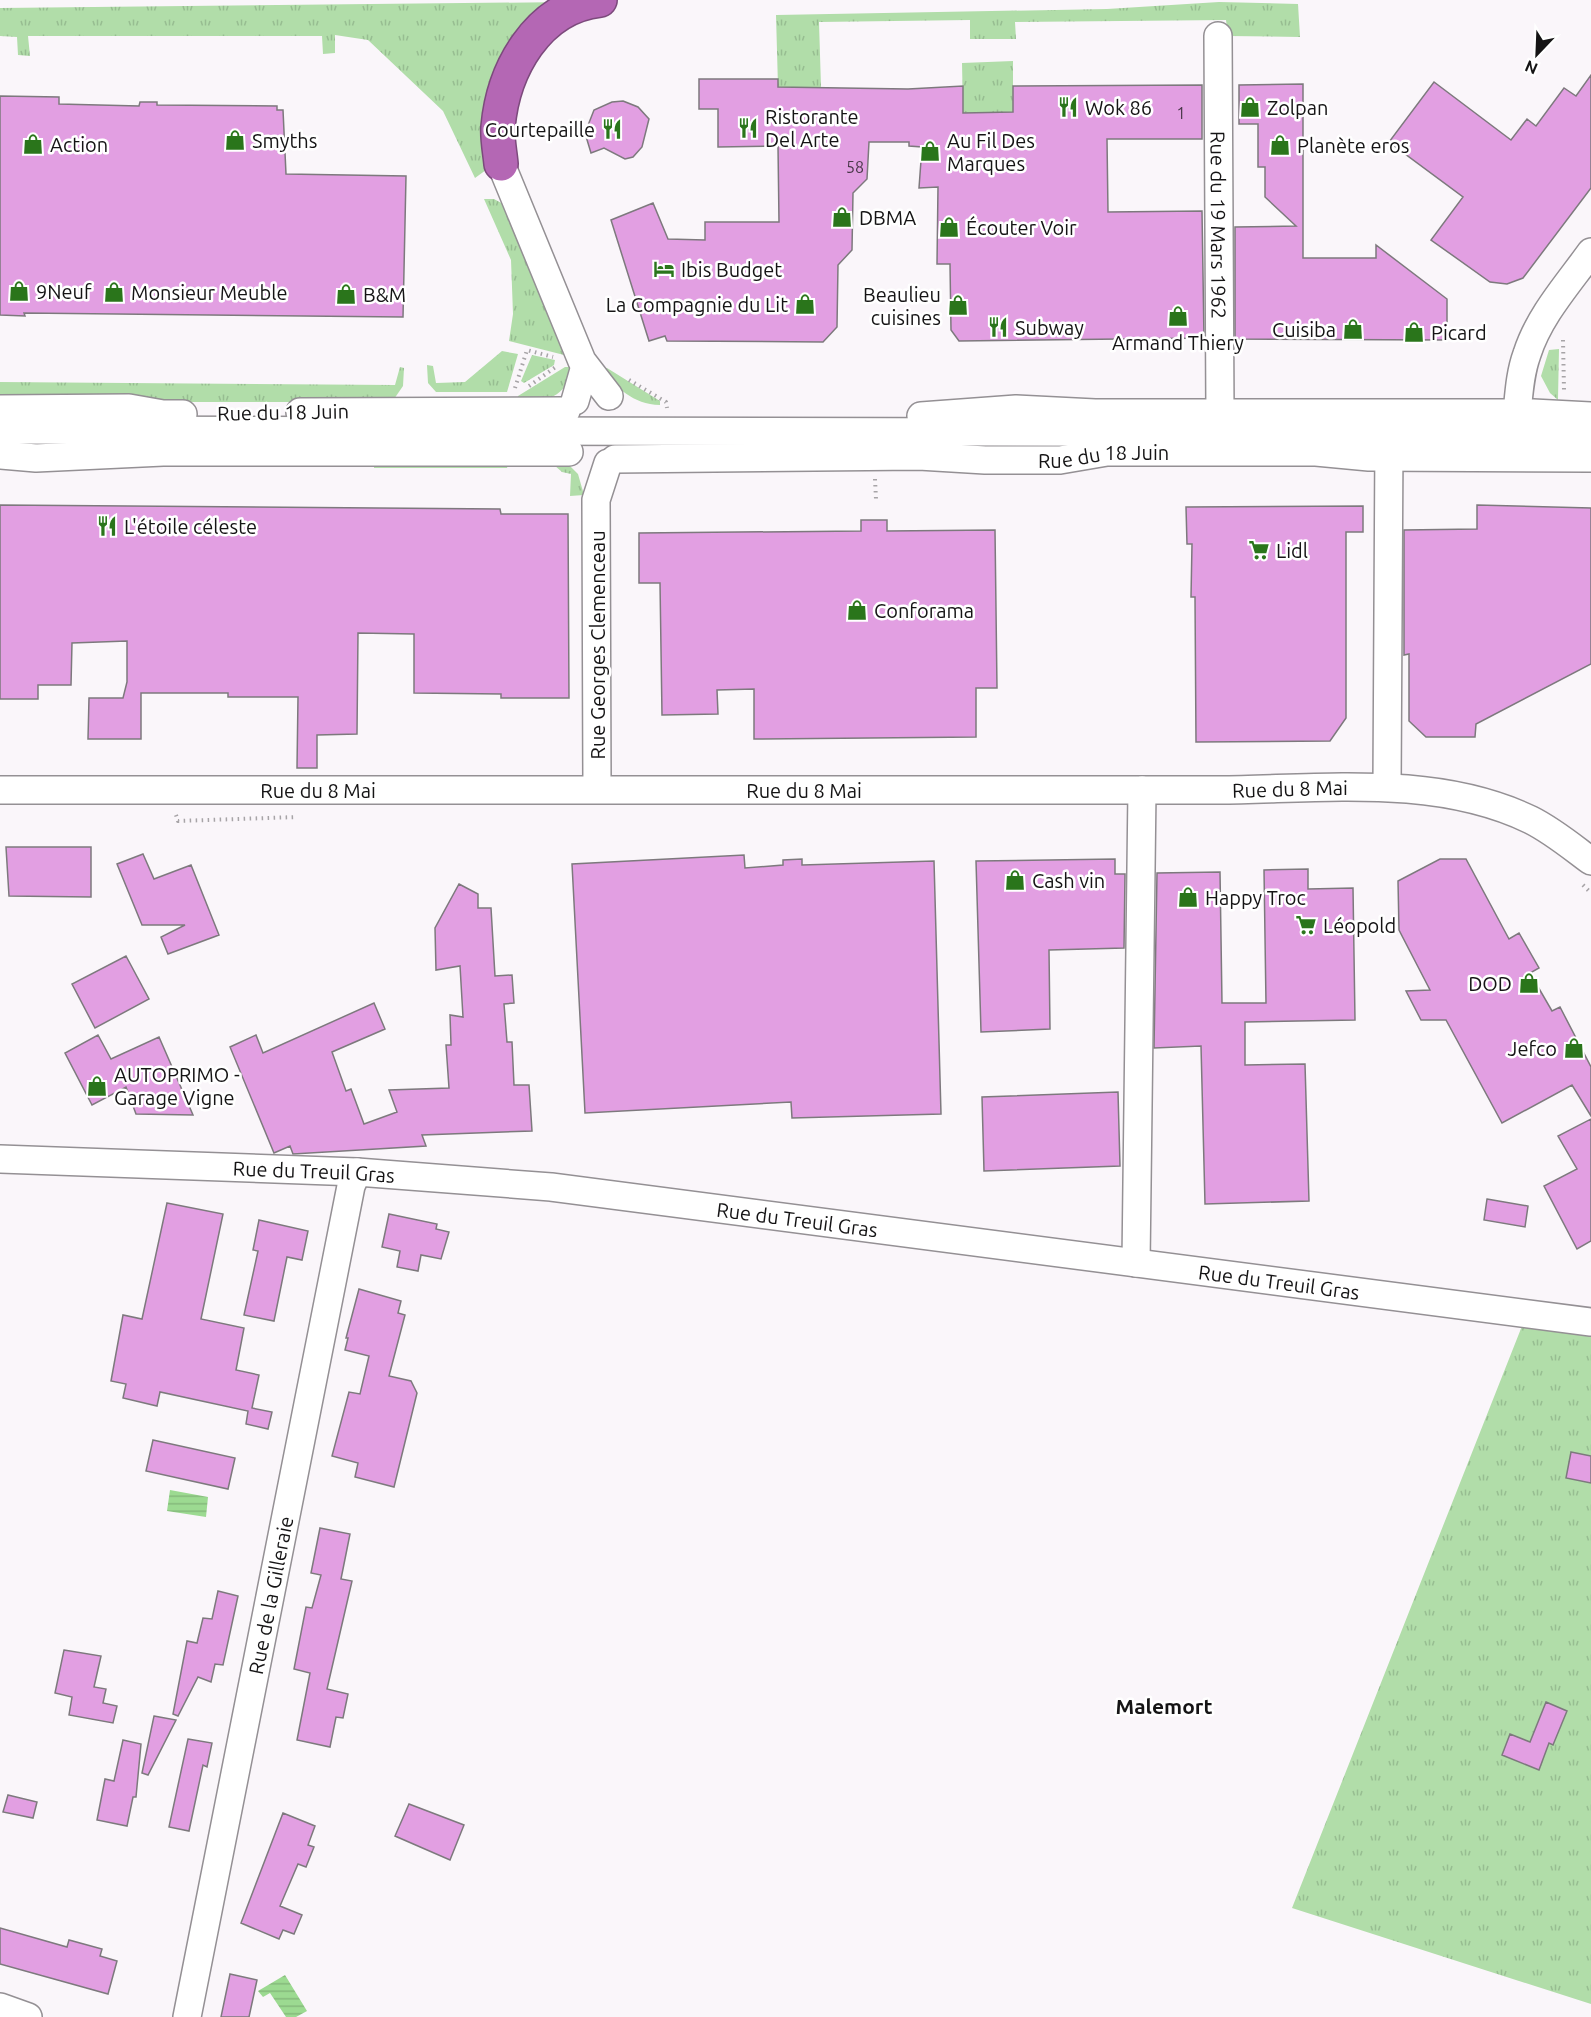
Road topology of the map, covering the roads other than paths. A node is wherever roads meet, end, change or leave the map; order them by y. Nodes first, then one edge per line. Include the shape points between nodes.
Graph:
1 (600, 0) edge
2 (1218, 36) dead end
3 (501, 164) joint
4 (1591, 252) edge
5 (585, 366) junction
6 (0, 409) edge
7 (1220, 413) junction
8 (623, 414) junction
9 (1591, 416) edge
10 (1529, 429) junction
11 (0, 430) edge
12 (570, 431) junction
13 (1389, 435) junction
14 (1591, 435) edge
15 (0, 455) edge
16 (1591, 458) edge
17 (612, 461) junction
18 (596, 500) junction
19 (1387, 787) junction
20 (597, 789) junction
21 (0, 790) edge
22 (1142, 790) junction
23 (1591, 861) edge
24 (0, 1159) edge
25 (357, 1172) junction
26 (1136, 1263) junction
27 (1591, 1322) edge
28 (0, 2007) edge
29 (28, 2017) edge
30 (187, 2017) edge

1 - 3 highway via 565,11 544,25 521,52 506,83 498,129
2 - 7 street, Rue du 19 Mars 1962
3 - 5 street
4 - 10 street via 1534,336 1521,375
5 - 8 street
5 - 12 street
6 - 12 street, Rue du 18 Juin via 129,408 163,414
7 - 8 street, Rue du 18 Juin via 1016,409 931,416
7 - 13 street, Rue du 18 Juin
8 - 12 street
8 - 12 street via 590,394
8 - 13 street
8 - 17 street via 623,452
9 - 10 street, Rue du 18 Juin
10 - 13 street, Rue du 18 Juin
10 - 13 street, Rue du 18 Juin
10 - 14 street
10 - 16 street, Rue du 18 Juin
11 - 12 street
12 - 15 street via 36,458
12 - 17 street, Rue du 18 Juin via 598,465
12 - 18 street
13 - 17 street, Rue du 18 Juin via 1316,452 1107,452 1059,460 919,456
13 - 19 street
17 - 18 street
18 - 20 street, Rue Georges Clemenceau
19 - 22 street, Rue du 8 Mai
19 - 23 street, Rue du 8 Mai via 1441,792 1489,803 1546,828
20 - 21 street, Rue du 8 Mai
20 - 22 street, Rue du 8 Mai
22 - 26 street
24 - 25 street, Rue du Treuil Gras
25 - 26 street, Rue du Treuil Gras via 551,1187
25 - 30 street, Rue de la Gilleraie
26 - 27 street, Rue du Treuil Gras
28 - 29 street

